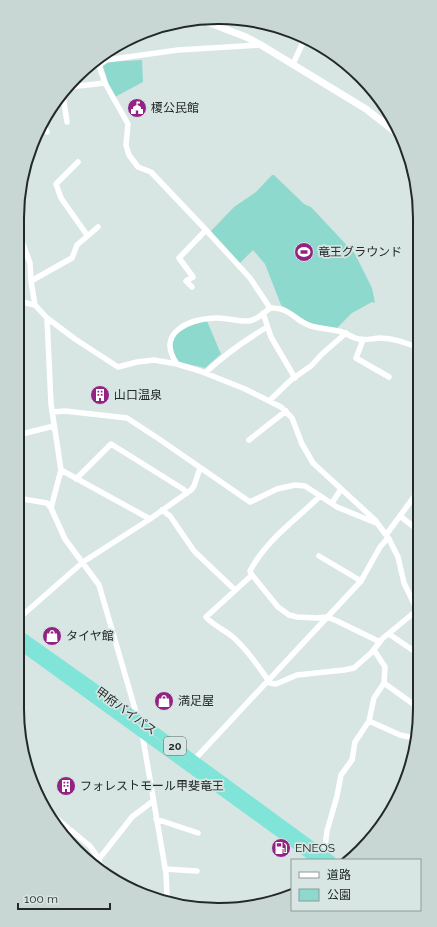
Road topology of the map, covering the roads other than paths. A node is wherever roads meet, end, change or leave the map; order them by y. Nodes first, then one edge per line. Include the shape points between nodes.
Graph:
1 (212, 24) edge
2 (303, 43) edge
3 (261, 45) junction
4 (105, 60) edge
5 (293, 64) junction
6 (99, 65) edge
7 (105, 83) junction
8 (76, 86) edge
9 (64, 100) edge
10 (67, 122) dead end
11 (388, 122) edge
12 (46, 129) edge
13 (47, 132) dead end
14 (78, 162) dead end
15 (98, 227) dead end
16 (206, 230) junction
17 (88, 235) junction
18 (24, 247) edge
19 (30, 281) junction
20 (192, 287) dead end
21 (24, 303) edge
22 (35, 305) junction
23 (270, 308) junction
24 (263, 313) junction
25 (48, 318) junction
26 (268, 327) junction
27 (346, 333) junction
28 (363, 340) junction
29 (413, 346) edge
30 (177, 364) junction
31 (205, 373) junction
32 (389, 377) dead end
33 (295, 378) junction
34 (269, 401) junction
35 (286, 411) junction
36 (52, 412) junction
37 (54, 426) junction
38 (24, 434) edge
39 (249, 440) dead end
40 (200, 468) junction
41 (60, 470) junction
42 (76, 478) junction
43 (341, 489) junction
44 (187, 493) junction
45 (320, 496) junction
46 (413, 498) edge
47 (24, 499) edge
48 (332, 503) junction
49 (51, 508) junction
50 (162, 510) junction
51 (400, 516) junction
52 (150, 519) junction
53 (378, 524) junction
54 (413, 526) edge
55 (387, 536) junction
56 (319, 556) dead end
57 (83, 562) junction
58 (252, 575) junction
59 (361, 580) junction
60 (235, 590) junction
61 (413, 602) edge
62 (24, 614) edge
63 (327, 617) junction
64 (413, 617) edge
65 (389, 634) junction
66 (24, 638) edge
67 (380, 642) junction
68 (24, 648) edge
69 (374, 650) junction
70 (413, 650) edge
71 (268, 681) junction
72 (384, 683) junction
73 (413, 705) edge
74 (137, 718) junction
75 (368, 721) junction
76 (142, 733) junction
77 (410, 737) edge
78 (194, 760) junction
79 (153, 801) junction
80 (156, 819) junction
81 (60, 821) edge
82 (198, 833) dead end
83 (324, 858) edge
84 (98, 861) edge
85 (100, 863) edge
86 (165, 869) junction
87 (197, 871) dead end
88 (167, 896) edge

1 - 3 street
2 - 5 street
3 - 4 street via 178,50
3 - 5 street
5 - 11 street
6 - 7 street
7 - 8 street
7 - 16 street via 128,124 126,145 129,155 138,167 151,172
9 - 10 street
12 - 13 street
14 - 17 street via 56,184 64,202
15 - 17 street
16 - 20 street via 179,258 193,277 186,281
16 - 23 street via 250,278
17 - 19 street via 77,245 72,258
18 - 19 street via 30,263
19 - 22 street
21 - 22 street
22 - 25 street
23 - 24 street
23 - 27 street via 291,313 303,323
24 - 26 street
24 - 30 street via 250,321 216,317 177,330 170,338 173,359
25 - 30 street via 118,367 154,360
25 - 36 street
26 - 31 street via 236,346
26 - 33 street via 277,349
27 - 28 street
27 - 33 street
28 - 29 street via 394,339
28 - 32 street via 356,358
30 - 31 street
31 - 34 street
33 - 34 street
34 - 35 street
35 - 39 street
35 - 43 street via 292,418 313,463
36 - 37 street
36 - 40 street via 66,411 127,418
37 - 38 street
37 - 41 street
40 - 44 street via 194,486
40 - 45 street via 250,502 277,489 295,485 305,486
41 - 42 street
41 - 49 street
42 - 44 street via 111,444
42 - 52 street
43 - 48 street
43 - 53 street
44 - 50 street
45 - 48 street
45 - 58 street via 270,543 255,562 250,571
46 - 51 street
47 - 49 street via 47,503
48 - 53 street
49 - 57 street via 65,539
50 - 52 street
50 - 60 street via 170,516 194,551
51 - 54 street
51 - 55 street
52 - 57 street
53 - 55 street
55 - 59 street
55 - 61 street via 398,557 404,583
56 - 59 street
57 - 62 street
57 - 74 street via 100,585
58 - 60 street
58 - 63 street via 278,607 289,615
59 - 63 street
60 - 71 street via 206,617 250,654
63 - 67 street
63 - 71 street
64 - 65 street
65 - 67 street
65 - 70 street
66 - 74 highway, 甲府バイパス / 20
67 - 69 street
68 - 76 highway, 甲府バイパス / 20
69 - 71 street via 354,668 297,675 276,684
69 - 72 street via 385,667
71 - 78 street
72 - 73 street
72 - 75 street via 374,698
74 - 76 street
74 - 78 highway, 甲府バイパス / 20
75 - 77 street
75 - 83 street via 355,742 352,760 341,775 326,831
76 - 79 street
76 - 83 highway, 甲府バイパス / 20
78 - 83 highway, 甲府バイパス / 20
79 - 80 street
79 - 85 street via 132,817
80 - 82 street
80 - 86 street
81 - 84 street via 90,846
86 - 87 street
86 - 88 street

